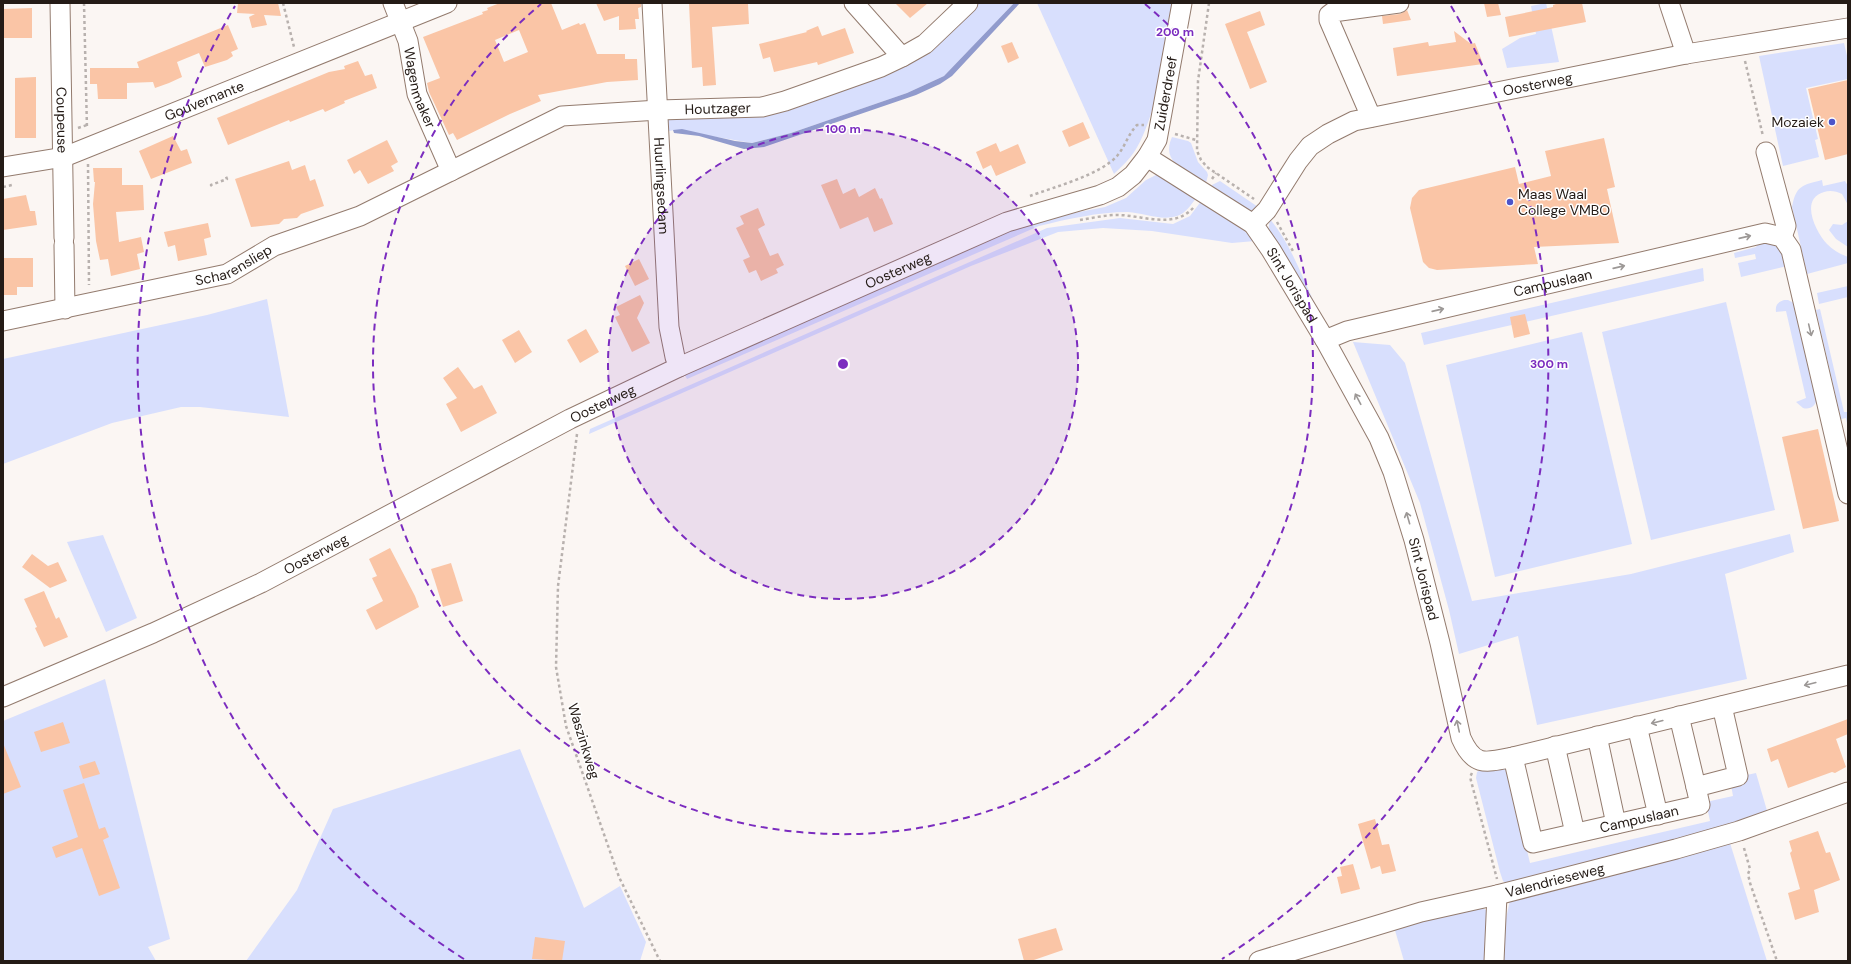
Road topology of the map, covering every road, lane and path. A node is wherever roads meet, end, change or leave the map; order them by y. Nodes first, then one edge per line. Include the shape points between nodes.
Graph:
1 (60, 3) edge
2 (283, 3) edge
3 (393, 3) edge
4 (447, 3) edge
5 (652, 3) edge
6 (854, 3) edge
7 (968, 3) edge
8 (1182, 3) edge
9 (1209, 3) edge
10 (1399, 3) edge
11 (1669, 3) edge
12 (401, 21) junction
13 (1848, 28) edge
14 (1741, 44) junction
15 (1686, 54) junction
16 (902, 57) junction
17 (298, 63) junction
18 (659, 110) junction
19 (1371, 117) junction
20 (1766, 152) joint
21 (64, 157) junction
22 (1147, 157) junction
23 (3, 167) edge
24 (451, 171) junction
25 (1216, 173) junction
26 (225, 174) dead end
27 (212, 186) dead end
28 (1203, 193) junction
29 (1267, 210) junction
30 (1074, 221) dead end
31 (1253, 224) junction
32 (1782, 237) junction
33 (1292, 249) dead end
34 (65, 309) junction
35 (3, 321) edge
36 (1325, 340) junction
37 (679, 367) junction
38 (575, 430) junction
39 (1848, 494) edge
40 (1848, 675) edge
41 (3, 697) edge
42 (1722, 706) junction
43 (1679, 716) junction
44 (1637, 726) junction
45 (1597, 736) junction
46 (1555, 746) junction
47 (1513, 757) junction
48 (1476, 760) junction
49 (1696, 787) junction
50 (1848, 792) edge
51 (1658, 815) junction
52 (1616, 824) junction
53 (1739, 831) junction
54 (1575, 833) junction
55 (1498, 894) junction
56 (660, 961) edge
57 (1259, 961) edge
58 (1494, 961) edge
59 (1777, 961) edge

1 - 21 street, Coupeuse
2 - 17 path
3 - 12 street, Wagenmaker
4 - 12 street, Gouvernante
5 - 18 street, Huurlingsedam
6 - 16 street
7 - 16 street, Houtzager via 925,44
8 - 22 street, Zuiderdreef via 1157,140
9 - 25 path, Zuiderdreef via 1198,81 1196,140 1201,160
10 - 19 street via 1333,12 1329,15
11 - 15 street
12 - 17 street, Gouvernante
12 - 24 street, Wagenmaker via 408,41 417,94
13 - 14 street, Oosterweg
14 - 15 street, Oosterweg
14 - 20 path
15 - 19 street, Oosterweg
16 - 18 street, Houtzager via 874,70 762,107
17 - 21 street, Gouvernante
18 - 24 street, Houtzager via 562,116
18 - 37 street, Huurlingsedam via 669,327 674,357
19 - 29 street, Oosterweg via 1354,121 1310,146
20 - 32 street via 1786,226
21 - 23 street, Gouvernante
21 - 34 street, Coupeuse
22 - 28 street
22 - 37 street, Oosterweg via 1133,175 1118,188 1007,222
24 - 34 street, Scharensliep via 360,216 274,246 227,274
25 - 28 path
25 - 29 path via 1246,192
26 - 27 path via 227,179
28 - 30 path via 1193,208 1181,217 1168,221 1116,215
28 - 31 street
29 - 31 street, Oosterweg
29 - 33 path, Sint Jorispad
31 - 36 street, Sint Jorispad
36 -> 32 street, Campuslaan via 1347,331 1765,233
32 -> 39 street via 1791,250
34 - 35 street, Scharensliep
48 -> 36 street, Sint Jorispad via 1467,752 1461,738 1414,540 1393,472 1379,438
37 - 38 street, Oosterweg
38 - 41 street, Oosterweg via 261,583 153,633
38 - 56 path, Waszinkweg via 558,586 556,667 566,726 619,877
40 -> 42 street
42 - 43 street
42 - 49 street via 1738,776
43 -> 44 street
43 - 49 street
44 - 45 street
44 - 51 street
45 - 46 street
45 - 52 street
46 - 47 street
46 - 54 street
47 - 48 street via 1493,761
47 - 54 street, Campuslaan via 1533,843
48 - 55 path via 1470,777 1497,877
49 - 51 street, Campuslaan via 1700,805
50 - 53 street, Valendrieseweg
51 - 52 street, Campuslaan
52 - 54 street, Campuslaan
53 - 55 street, Valendrieseweg
53 - 59 path via 1750,869 1750,882
55 - 57 street, Valendrieseweg via 1421,912
55 - 58 street

